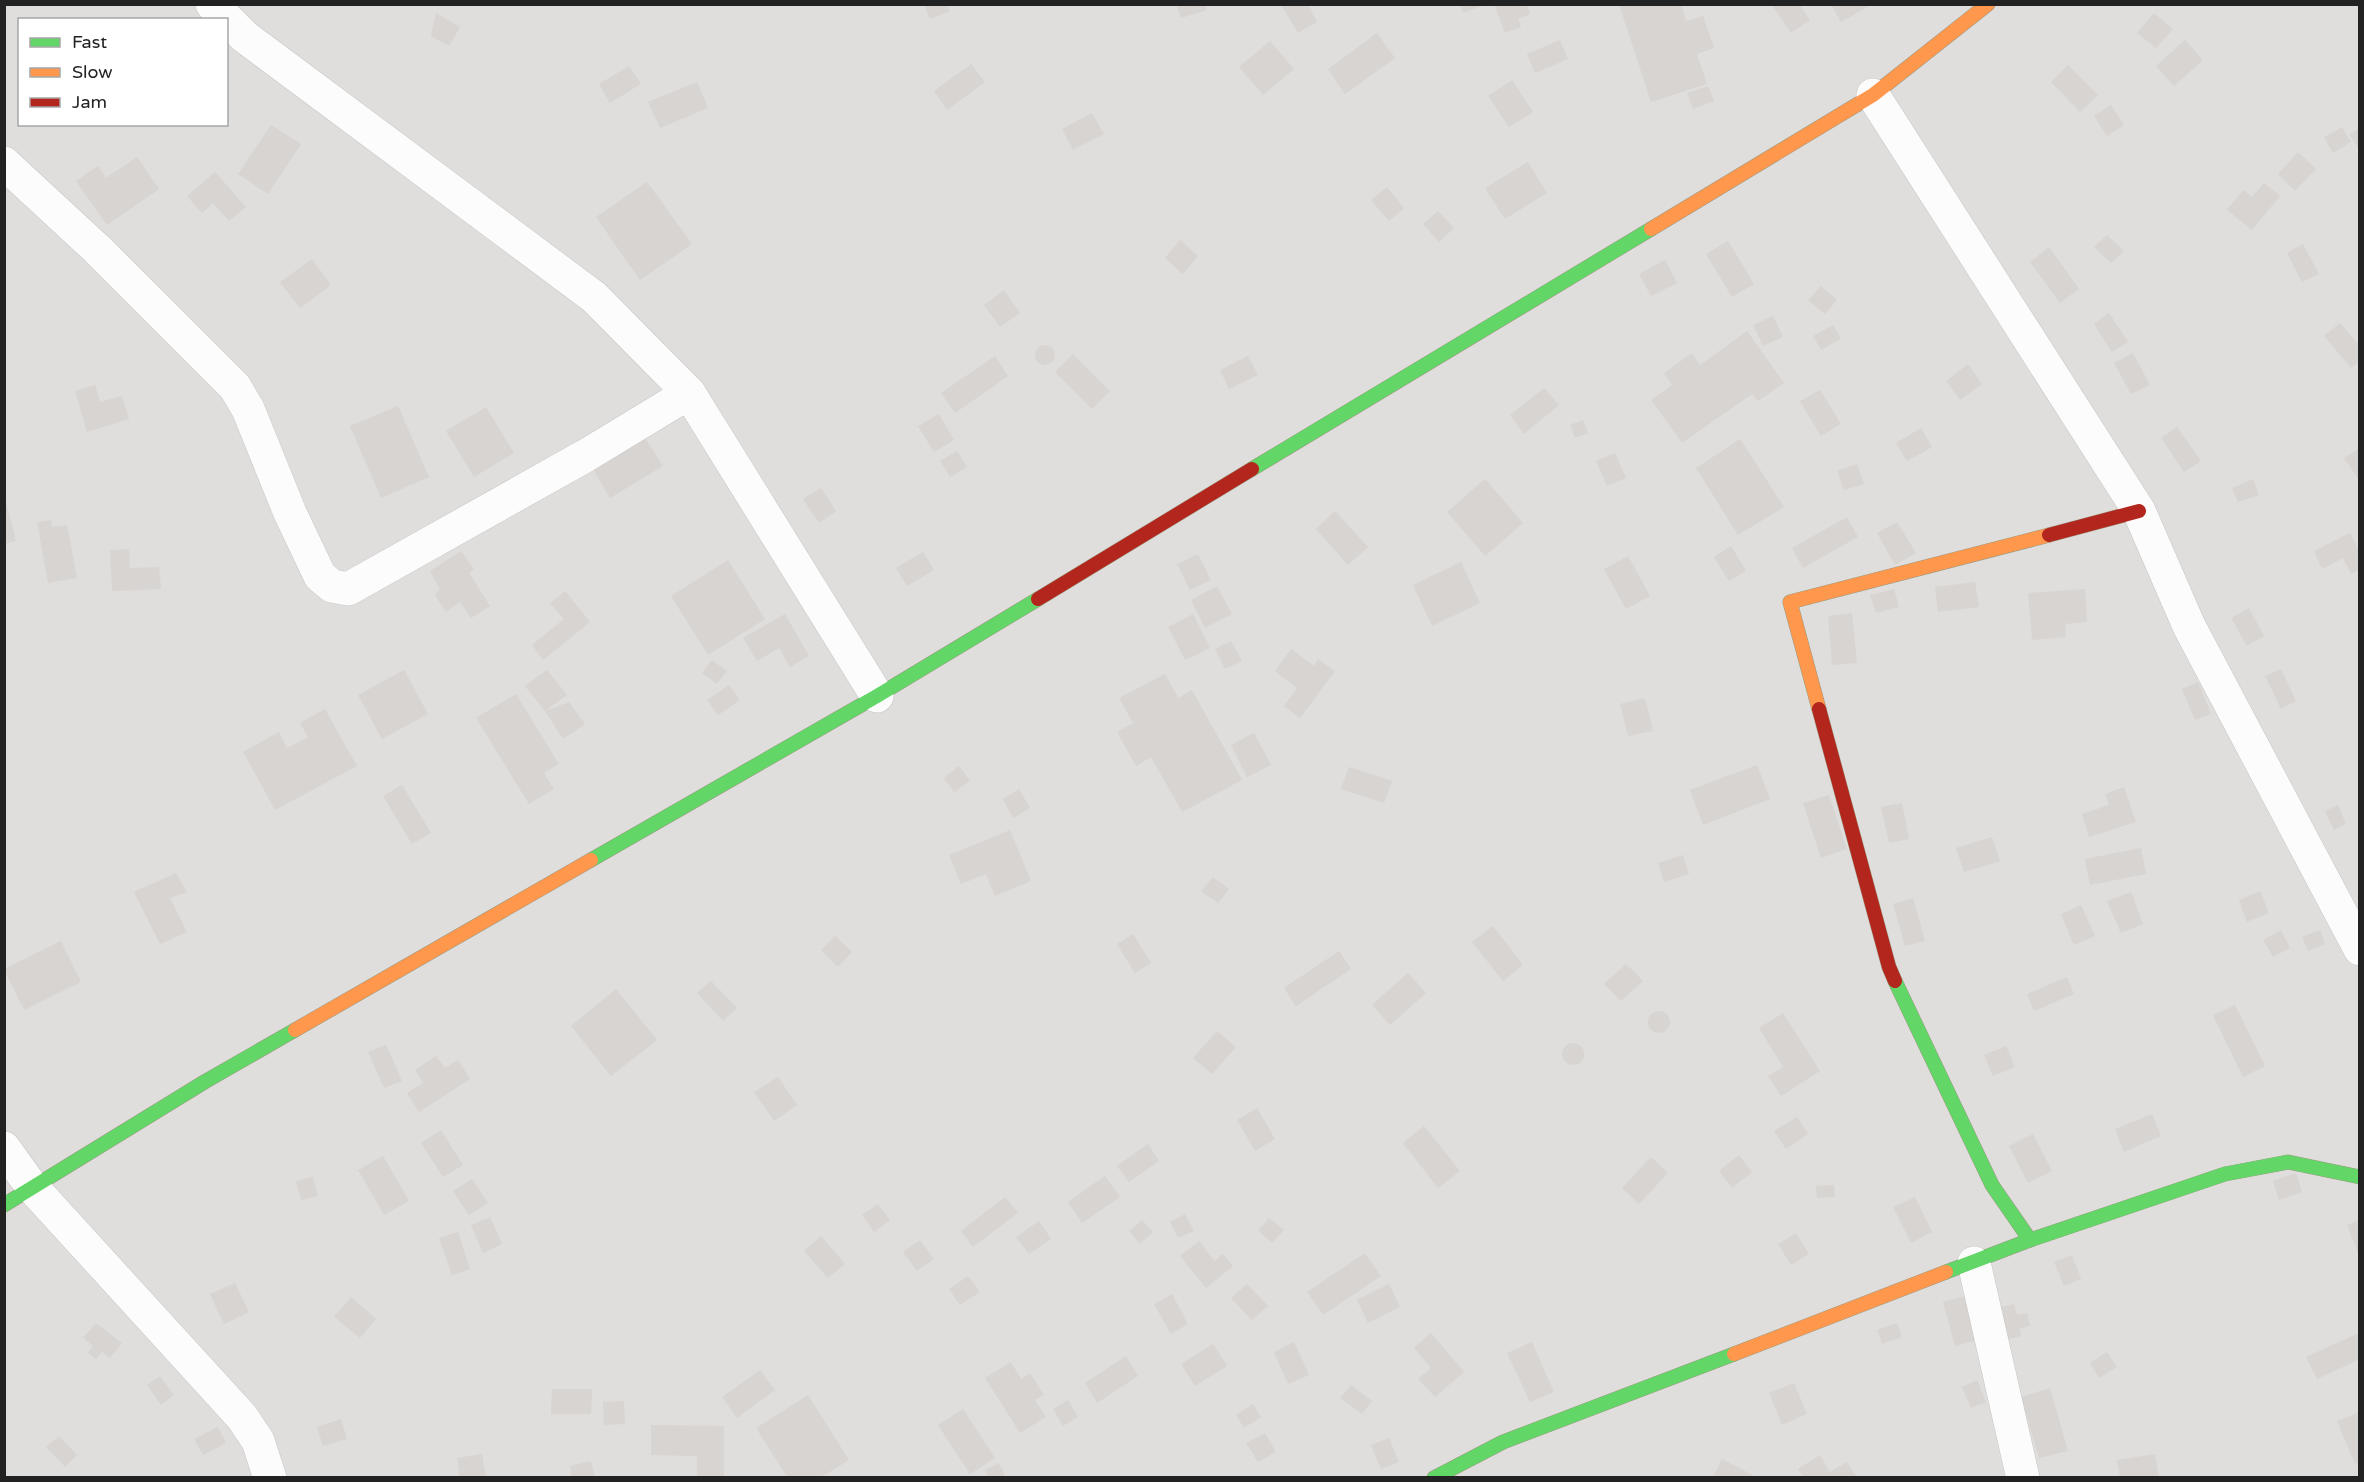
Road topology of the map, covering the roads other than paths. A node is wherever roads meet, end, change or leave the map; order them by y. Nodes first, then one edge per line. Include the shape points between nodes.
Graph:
1 (212, 4) edge
2 (1988, 4) edge
3 (226, 18) edge
4 (228, 20) edge
5 (1874, 95) junction
6 (4, 163) edge
7 (689, 393) junction
8 (2139, 511) junction
9 (877, 696) junction
10 (2360, 949) edge
11 (4, 1148) edge
12 (2360, 1177) edge
13 (32, 1186) junction
14 (4, 1205) edge
15 (2030, 1240) junction
16 (1974, 1263) junction
17 (270, 1478) edge
18 (1434, 1478) edge
19 (2023, 1478) edge

1 - 3 street
2 - 5 street
4 - 7 street via 245,37 594,297
5 - 8 street
5 - 9 street
6 - 7 street via 97,249 234,387 248,409 320,576 332,586 348,589
7 - 9 street
8 - 10 street via 2189,626
8 - 15 street via 1790,602 1889,967 1992,1185
9 - 13 street via 206,1081
11 - 13 street
12 - 15 street via 2288,1162 2225,1174
13 - 14 street
13 - 17 street via 242,1417 258,1441
15 - 16 street
16 - 18 street via 1503,1442
16 - 19 street

